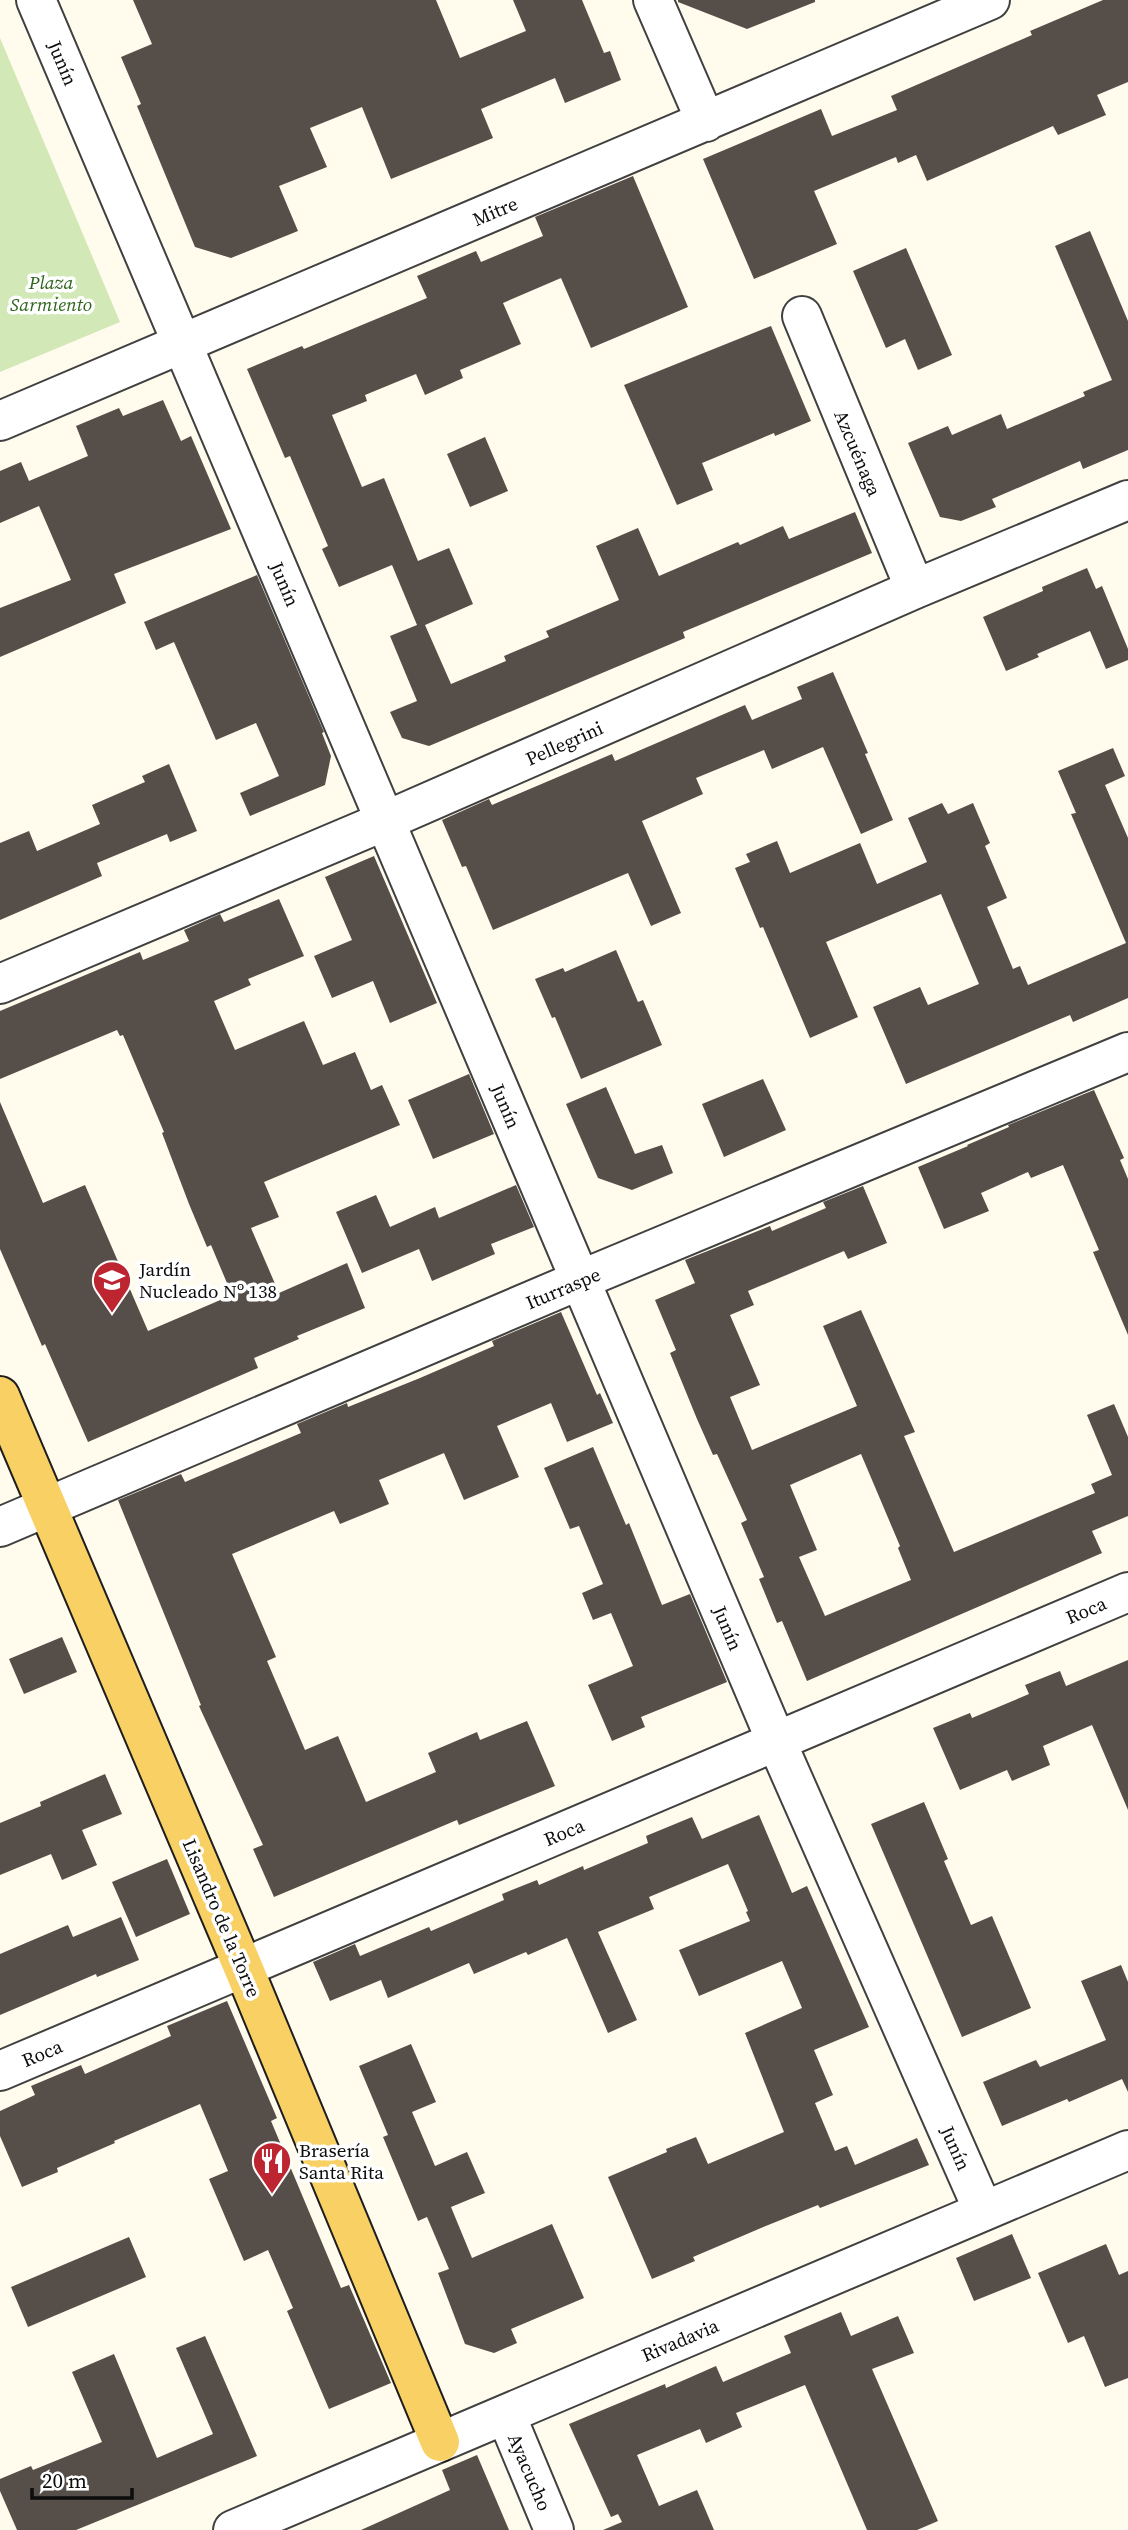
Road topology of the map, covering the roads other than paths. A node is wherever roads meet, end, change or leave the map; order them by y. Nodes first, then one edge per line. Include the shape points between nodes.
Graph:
1 (36, 0) edge
2 (653, 0) edge
3 (990, 0) edge
4 (706, 122) junction
5 (802, 316) dead end
6 (183, 342) junction
7 (0, 421) edge
8 (1128, 500) edge
9 (915, 589) junction
10 (385, 821) junction
11 (0, 984) edge
12 (1126, 1060) edge
13 (580, 1280) junction
14 (0, 1396) edge
15 (48, 1506) junction
16 (0, 1527) edge
17 (1128, 1592) edge
18 (777, 1743) junction
19 (243, 1967) junction
20 (0, 2070) edge
21 (1128, 2150) edge
22 (983, 2210) junction
23 (506, 2415) junction
24 (440, 2442) junction
25 (233, 2530) edge
26 (554, 2530) edge

1 - 6 street, Junín
2 - 4 street
3 - 4 street, Mitre
4 - 6 street, Mitre
5 - 9 street, Azcuénaga
6 - 7 street, Mitre
6 - 10 street, Junín
8 - 9 street, Pellegrini
9 - 10 street, Pellegrini
10 - 11 street, Pellegrini
10 - 13 street, Junín
12 - 13 street, Iturraspe
13 - 15 street, Iturraspe
13 - 18 street, Junín
14 - 15 main road, Lisandro de la Torre
15 - 16 street, Iturraspe
15 - 19 main road, Lisandro de la Torre
17 - 18 street, Roca
18 - 19 street, Roca
18 - 22 street, Junín
19 - 20 street, Roca
19 - 24 main road, Lisandro de la Torre
21 - 22 street, Rivadavia
22 - 23 street, Rivadavia
23 - 24 street, Rivadavia
23 - 26 street, Ayacucho
24 - 25 street, Rivadavia

